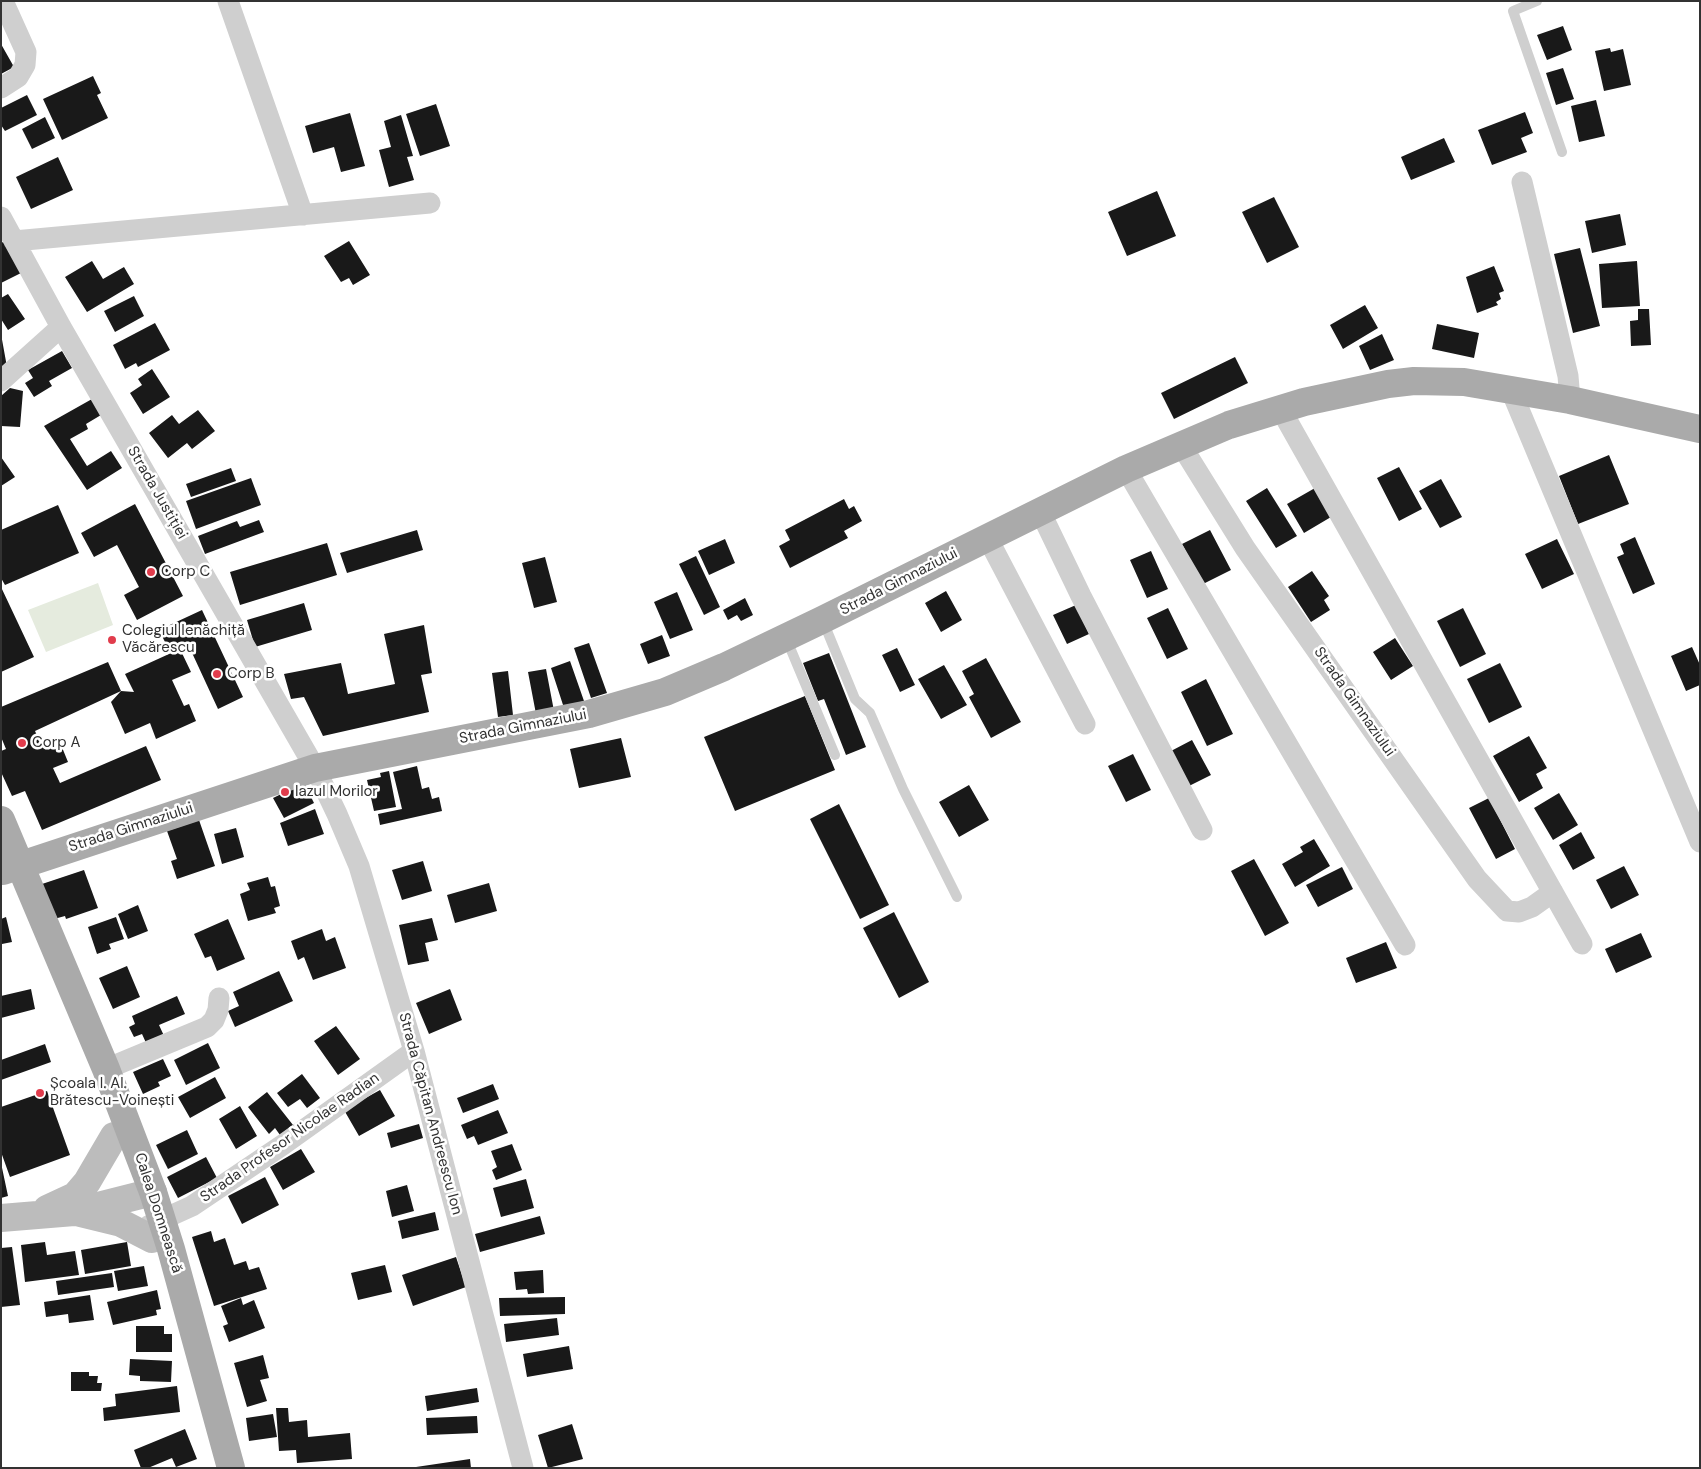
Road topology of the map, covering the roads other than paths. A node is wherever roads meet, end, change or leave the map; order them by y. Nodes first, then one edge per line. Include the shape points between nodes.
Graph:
1 (3, 1) edge
2 (228, 1) edge
3 (1537, 1) edge
4 (1, 88) edge
5 (1562, 152) dead end
6 (1522, 182) dead end
7 (430, 203) dead end
8 (303, 215) junction
9 (2, 218) edge
10 (14, 241) junction
11 (61, 327) junction
12 (1, 380) edge
13 (1510, 388) junction
14 (1570, 400) junction
15 (1280, 408) junction
16 (1700, 429) edge
17 (1180, 445) junction
18 (1126, 469) junction
19 (1040, 511) junction
20 (987, 537) junction
21 (822, 620) junction
22 (786, 638) junction
23 (1085, 724) dead end
24 (835, 754) dead end
25 (314, 768) junction
26 (1, 820) edge
27 (1202, 830) dead end
28 (1700, 842) edge
29 (15, 865) edge
30 (1553, 892) junction
31 (957, 897) dead end
32 (1582, 944) dead end
33 (1405, 945) dead end
34 (219, 998) dead end
35 (414, 1051) junction
36 (98, 1072) junction
37 (114, 1136) junction
38 (146, 1195) junction
39 (74, 1212) junction
40 (34, 1215) junction
41 (1, 1218) edge
42 (155, 1235) junction
43 (215, 1468) edge
44 (231, 1468) edge
45 (523, 1468) edge

1 - 4 street via 26,52 25,66 18,77
2 - 8 street
3 - 5 lane via 1513,11
6 - 14 street via 1568,376
7 - 8 street
8 - 10 street
9 - 10 street, Strada Justiției
10 - 11 street, Strada Justiției
11 - 12 street
11 - 25 street, Strada Justiției
13 - 14 main road, Strada Gimnaziului
13 - 15 main road, Strada Gimnaziului via 1464,382 1414,381 1371,387
13 - 28 street
14 - 16 main road, Strada Gimnaziului
15 - 17 main road, Strada Gimnaziului
15 - 30 street
17 - 18 main road, Strada Gimnaziului
17 - 30 street, Strada Gimnaziului via 1245,548 1483,887 1507,911 1519,912
18 - 19 main road, Strada Gimnaziului
18 - 33 street
19 - 20 main road, Strada Gimnaziului
19 - 27 street
20 - 21 main road, Strada Gimnaziului
20 - 23 street
21 - 22 main road, Strada Gimnaziului
21 - 31 lane via 855,700 870,713 903,789
22 - 24 lane
22 - 25 main road, Strada Gimnaziului via 707,674 626,704
25 - 29 main road, Strada Gimnaziului
25 - 35 street, Strada Căpitan Andreescu Ion via 359,866
26 - 29 main road
29 - 36 main road, Calea Domnească
29 - 36 main road, Calea Domnească via 63,966
30 - 32 street
34 - 36 street via 214,1020 207,1027
35 - 42 street, Strada Profesor Nicolae Radian
35 - 45 street, Strada Căpitan Andreescu Ion
36 - 37 main road
36 - 38 main road, Calea Domnească
37 - 38 main road
37 - 40 street via 75,1196
38 - 39 street
38 - 42 main road, Calea Domnească
39 - 40 street
39 - 42 street
40 - 41 street
42 - 43 main road, Calea Domnească
42 - 44 main road, Calea Domnească

